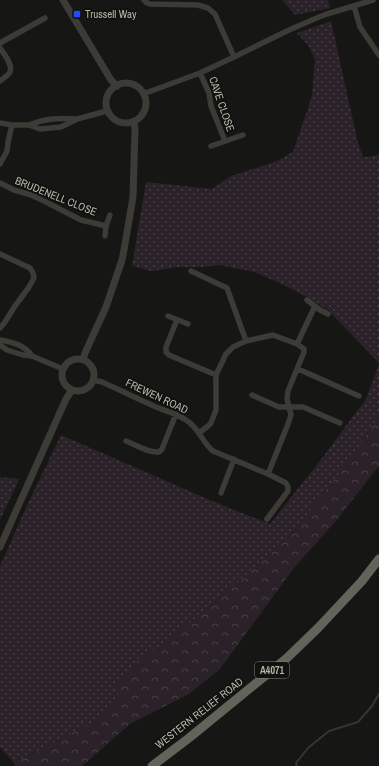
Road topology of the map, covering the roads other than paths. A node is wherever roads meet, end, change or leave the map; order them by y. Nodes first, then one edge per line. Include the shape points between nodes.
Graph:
1 (63, 0) edge
2 (144, 0) edge
3 (373, 0) edge
4 (354, 6) junction
5 (45, 18) dead end
6 (0, 43) edge
7 (0, 48) edge
8 (379, 55) edge
9 (234, 57) junction
10 (200, 73) junction
11 (0, 81) edge
12 (117, 86) junction
13 (143, 94) junction
14 (107, 111) junction
15 (134, 121) junction
16 (0, 123) edge
17 (12, 125) junction
18 (243, 135) dead end
19 (225, 141) junction
20 (211, 146) dead end
21 (0, 164) edge
22 (0, 184) edge
23 (110, 215) dead end
24 (106, 226) junction
25 (105, 236) dead end
26 (0, 254) edge
27 (190, 271) dead end
28 (308, 300) dead end
29 (314, 306) junction
30 (328, 314) dead end
31 (168, 316) dead end
32 (177, 320) junction
33 (188, 324) dead end
34 (0, 328) edge
35 (0, 340) edge
36 (246, 341) junction
37 (297, 344) junction
38 (0, 345) edge
39 (32, 356) junction
40 (84, 360) junction
41 (63, 369) junction
42 (298, 369) junction
43 (216, 375) junction
44 (93, 380) junction
45 (72, 390) junction
46 (252, 395) dead end
47 (359, 396) dead end
48 (289, 407) junction
49 (176, 414) junction
50 (340, 424) dead end
51 (199, 433) junction
52 (126, 440) dead end
53 (234, 459) junction
54 (268, 474) junction
55 (221, 494) dead end
56 (268, 519) dead end
57 (0, 547) edge
58 (379, 559) edge
59 (152, 766) edge

1 - 12 street
2 - 9 street via 150,4 198,5 208,8 215,14
3 - 4 street
4 - 8 street via 360,27
4 - 9 street via 304,23
5 - 6 street
7 - 11 street via 7,59 10,71
9 - 10 street
10 - 13 street
10 - 19 street, CAVE CLOSE
12 - 13 street via 129,84
12 - 14 street via 106,99
13 - 15 street via 144,110
14 - 15 street via 112,118 120,122
14 - 17 street via 77,119 61,127 40,129
15 - 40 street via 133,197 122,260 106,307 84,353
16 - 17 street
17 - 21 street
18 - 19 street, CAVE CLOSE
19 - 20 street, CAVE CLOSE
22 - 24 street, BRUDENELL CLOSE via 44,200 81,220
23 - 24 street, BRUDENELL CLOSE
24 - 25 street, BRUDENELL CLOSE
26 - 34 street via 30,268 34,278
27 - 36 street via 227,288
28 - 29 street
29 - 30 street
29 - 37 street
31 - 32 street
32 - 33 street
32 - 43 street via 166,352
35 - 39 street via 20,345
36 - 37 street via 273,335
36 - 43 street via 233,347 226,354
37 - 42 street via 304,349
38 - 39 street via 7,350
39 - 41 street
40 - 41 street via 69,362
40 - 44 street via 91,366
41 - 45 street via 64,384
42 - 47 street
42 - 48 street via 288,391
43 - 51 street via 216,410 211,423
44 - 45 street via 85,390
44 - 49 street, FREWEN ROAD
45 - 57 street via 66,398
46 - 48 street via 279,407
48 - 50 street via 303,407
48 - 54 street via 291,415
49 - 51 street, FREWEN ROAD via 190,422
49 - 52 street via 159,452 155,453
51 - 53 street, FREWEN ROAD via 207,447
53 - 54 street, FREWEN ROAD
53 - 55 street
54 - 56 street, FREWEN ROAD via 286,483 288,491
58 - 59 highway, WESTERN RELIEF ROAD / A4071 via 362,581 287,658

